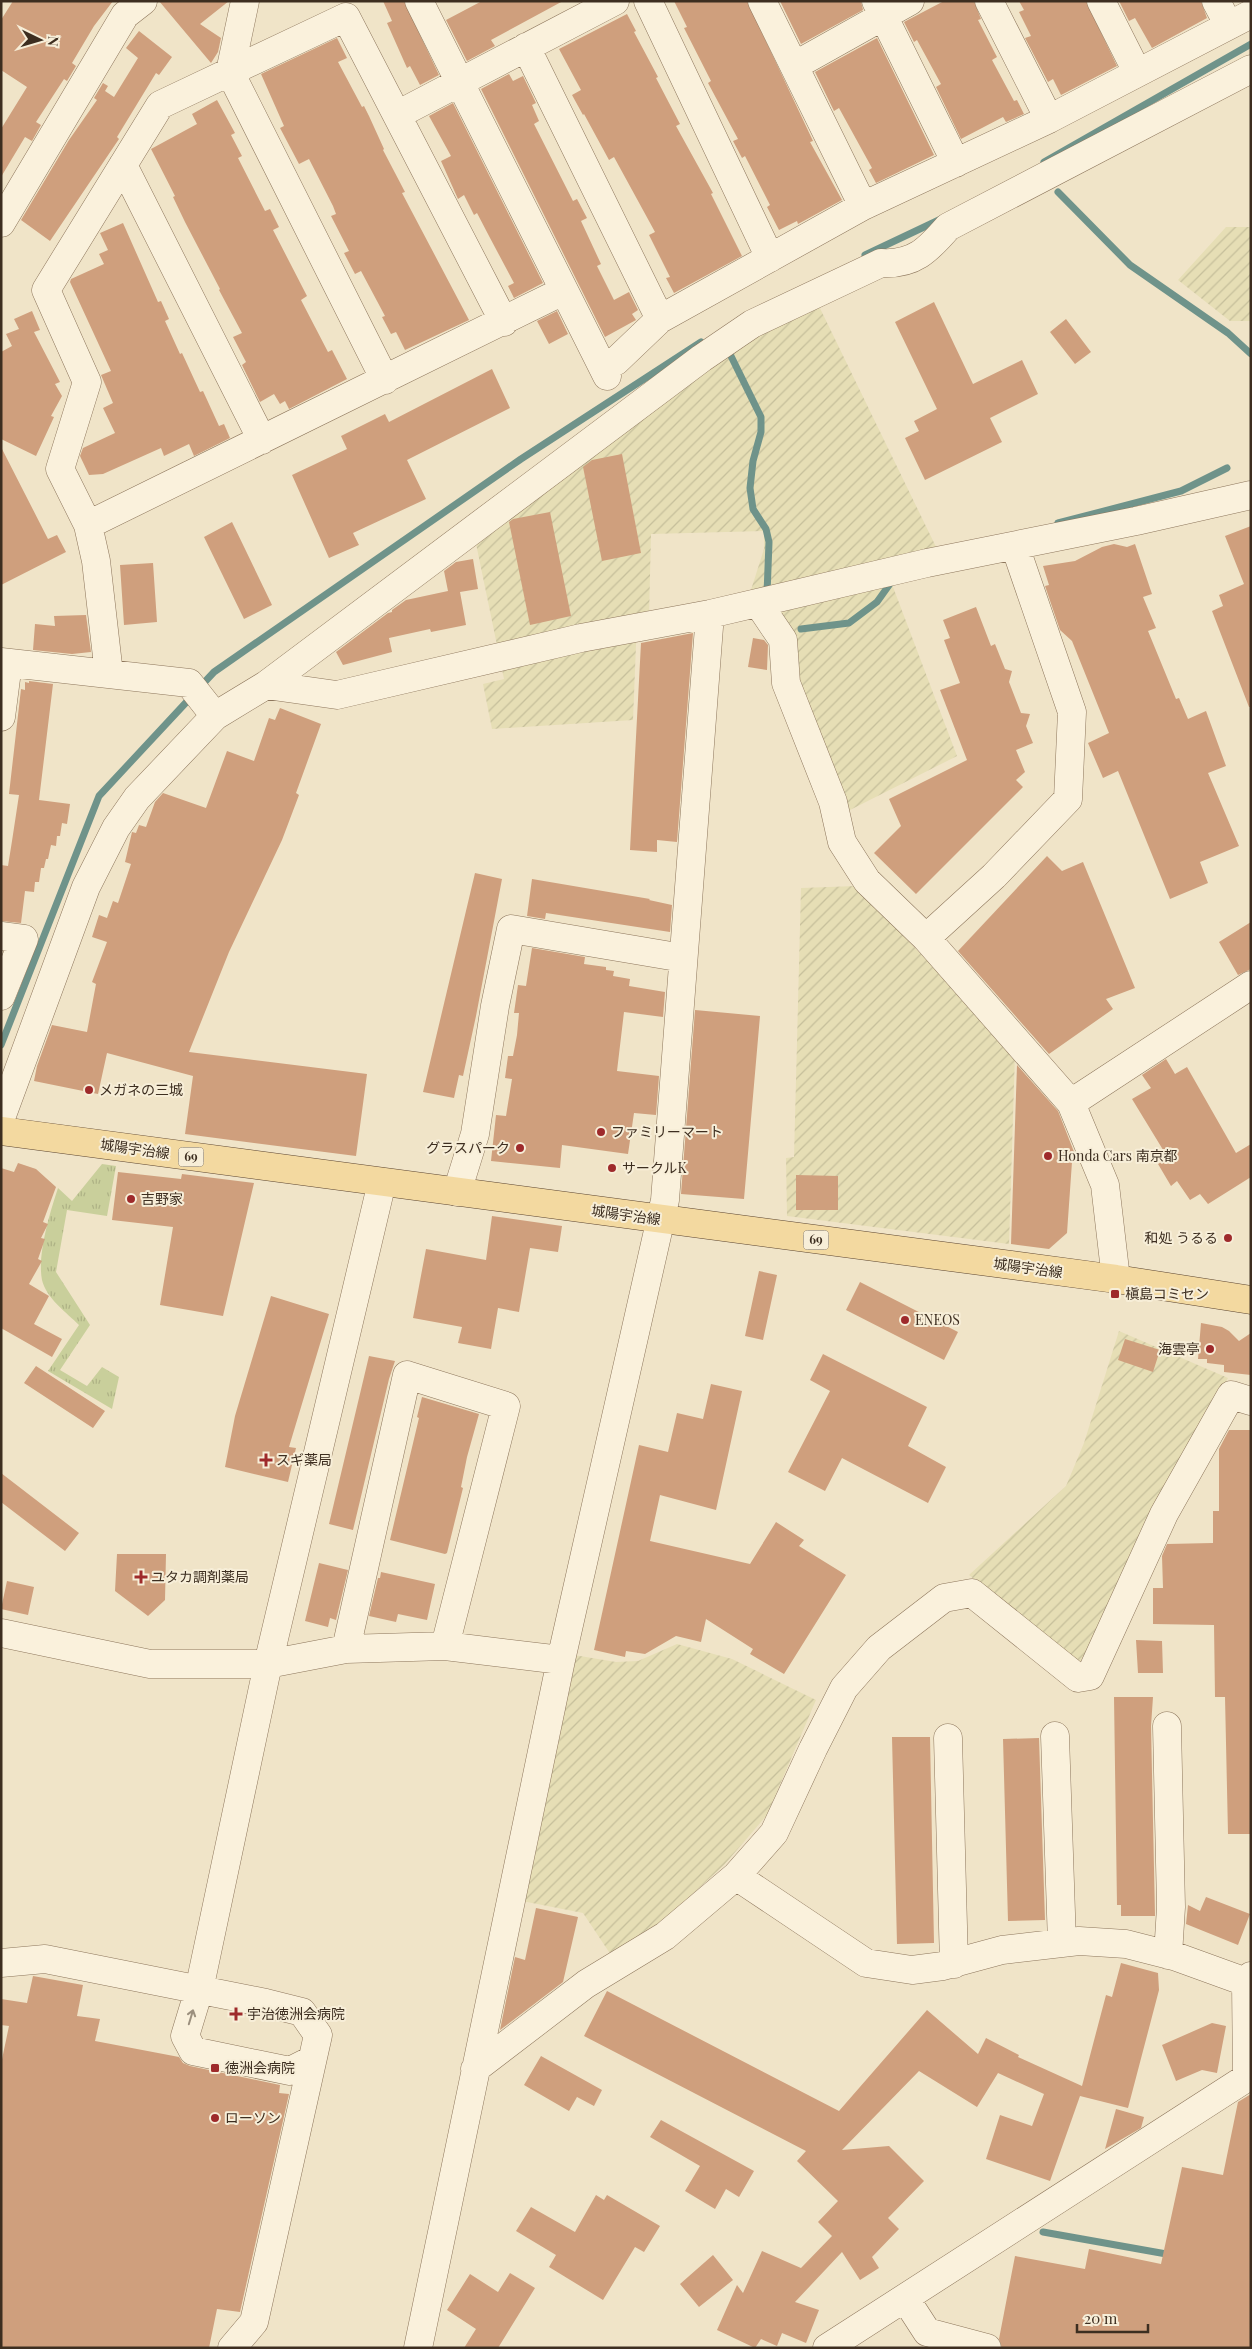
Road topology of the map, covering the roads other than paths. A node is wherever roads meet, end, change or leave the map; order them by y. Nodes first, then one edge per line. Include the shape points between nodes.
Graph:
1 (143, 1) edge
2 (245, 1) edge
3 (419, 1) edge
4 (615, 1) edge
5 (648, 1) edge
6 (762, 1) edge
7 (910, 1) edge
8 (989, 1) edge
9 (1101, 1) edge
10 (880, 9) edge
11 (1232, 13) edge
12 (526, 48) junction
13 (794, 66) junction
14 (1251, 69) edge
15 (230, 72) junction
16 (1136, 72) junction
17 (459, 82) junction
18 (397, 115) junction
19 (1048, 119) junction
20 (956, 163) junction
21 (123, 165) junction
22 (863, 206) junction
23 (1, 223) edge
24 (770, 258) junction
25 (551, 297) dead end
26 (660, 318) junction
27 (504, 322) junction
28 (386, 380) junction
29 (262, 440) junction
30 (1251, 495) edge
31 (88, 525) junction
32 (1015, 546) junction
33 (758, 603) junction
34 (710, 614) junction
35 (5, 662) edge
36 (109, 674) junction
37 (266, 685) junction
38 (213, 712) junction
39 (1, 717) edge
40 (1, 936) edge
41 (926, 938) junction
42 (683, 958) junction
43 (1251, 985) edge
44 (1, 996) edge
45 (1071, 1103) junction
46 (1, 1118) edge
47 (1, 1131) edge
48 (382, 1182) junction
49 (457, 1192) junction
50 (661, 1219) junction
51 (1116, 1279) junction
52 (1251, 1300) edge
53 (1251, 1401) edge
54 (1, 1633) edge
55 (445, 1646) junction
56 (346, 1649) junction
57 (561, 1660) junction
58 (268, 1664) junction
59 (1167, 1726) dead end
60 (1055, 1736) dead end
61 (948, 1738) dead end
62 (736, 1876) junction
63 (1062, 1943) junction
64 (1168, 1954) junction
65 (1, 1963) edge
66 (954, 1964) junction
67 (1248, 1979) edge
68 (199, 1990) junction
69 (312, 2060) junction
70 (475, 2069) junction
71 (1249, 2076) edge
72 (905, 2298) junction
73 (232, 2348) edge
74 (418, 2348) edge
75 (827, 2348) edge
76 (986, 2348) edge

1 - 23 street via 125,15
2 - 15 street
3 - 17 street
4 - 12 street
5 - 24 street
6 - 13 street
7 - 10 street
8 - 19 street
9 - 16 street
10 - 13 street
10 - 20 street
11 - 16 street
12 - 17 street
12 - 26 street
13 - 22 street
14 - 37 street via 948,227 926,252 896,264 881,262 752,324
15 - 18 street via 346,17
15 - 21 street via 160,105
15 - 28 street
16 - 19 street
17 - 18 street
17 - 26 street via 611,368
18 - 27 street
19 - 20 street
20 - 22 street
21 - 29 street
21 - 31 street via 46,290 87,382 60,469
22 - 24 street
24 - 26 street
25 - 27 street
27 - 28 street
28 - 29 street
29 - 31 street
30 - 32 street
31 - 36 street via 96,561
32 - 33 street
32 - 41 street via 1072,712 1068,799 994,876
33 - 34 street
33 - 41 street via 783,640 786,683 833,802 842,842 867,881
34 - 37 street via 581,638 337,695
34 - 42 street
35 - 36 street
35 - 39 street
36 - 38 street via 189,683
37 - 38 street
38 - 46 street via 137,798 116,828 86,887
40 - 44 street via 24,939
41 - 45 street
42 - 49 street via 511,929 475,1134
42 - 50 street
43 - 45 street
45 - 51 street via 1105,1185
47 - 48 main road, 城陽宇治線 / 69
48 - 49 main road, 城陽宇治線 / 69
48 - 58 street
49 - 50 main road, 城陽宇治線 / 69
50 - 51 main road, 城陽宇治線 / 69
50 - 57 street
51 - 52 main road, 城陽宇治線 / 69
53 - 62 street via 1231,1395 1164,1514 1090,1676 1078,1678 972,1593 944,1598 879,1648 844,1688 774,1833
54 - 58 street via 150,1664
55 - 56 street
55 - 56 street via 506,1406 407,1375
55 - 57 street
56 - 58 street
57 - 70 street
58 - 68 street
59 - 64 street via 1171,1907
60 - 63 street
61 - 66 street
62 - 66 street via 866,1963 912,1970
62 - 70 street via 664,1936 586,1984
63 - 64 street via 1079,1940 1126,1944
63 - 66 street via 1002,1950
64 - 67 street
65 - 68 street via 45,1959
67 - 71 street
68 - 69 street via 302,2012 318,2035
69 -> 68 street via 290,2071 193,2051 185,2036
69 - 73 street via 254,2322
70 - 74 street
71 - 72 street
72 - 75 street
72 - 76 street via 927,2332

